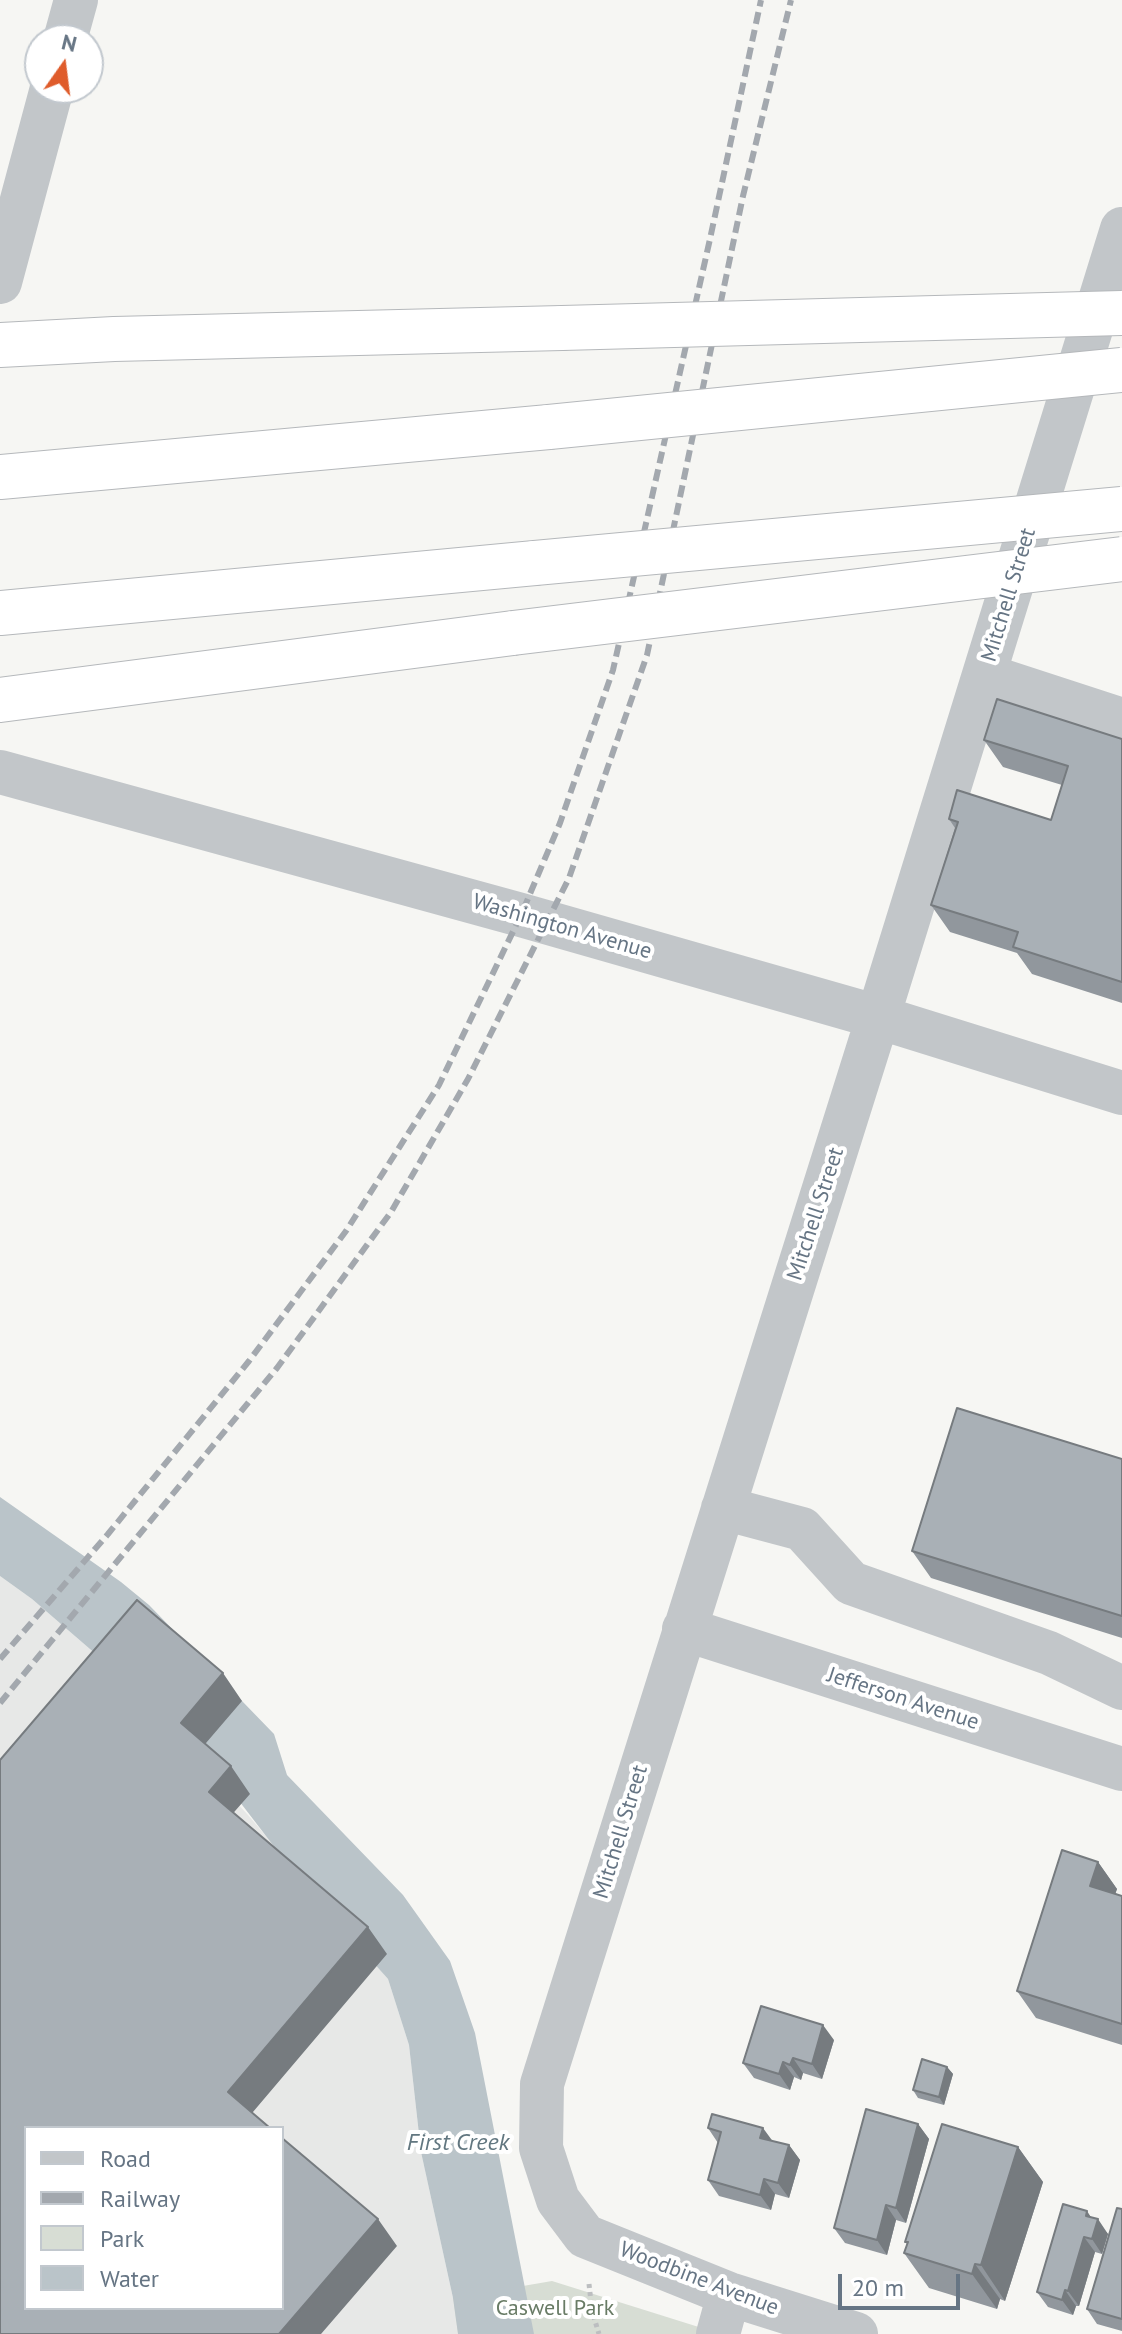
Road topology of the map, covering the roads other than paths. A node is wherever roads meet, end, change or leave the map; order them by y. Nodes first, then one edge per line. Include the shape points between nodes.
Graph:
1 (76, 0) edge
2 (69, 24) edge
3 (47, 104) edge
4 (8, 219) edge
5 (1122, 229) edge
6 (0, 282) edge
7 (1122, 313) edge
8 (0, 345) edge
9 (1122, 370) edge
10 (0, 477) edge
11 (1122, 509) edge
12 (1122, 559) edge
13 (0, 613) edge
14 (984, 675) junction
15 (0, 700) edge
16 (1122, 720) edge
17 (0, 772) edge
18 (878, 1017) junction
19 (1122, 1093) edge
20 (723, 1508) junction
21 (684, 1629) junction
22 (1122, 1688) edge
23 (1122, 1769) edge
24 (558, 2200) joint
25 (724, 2314) edge
26 (856, 2334) edge

1 - 2 street
3 - 4 street
4 - 6 street
5 - 14 street, Mitchell Street
7 - 8 highway, bridge
9 - 10 highway, bridge
11 - 13 highway, bridge
12 - 15 highway, bridge
14 - 16 street
14 - 18 street, Mitchell Street
17 - 18 street, Washington Avenue
18 - 19 street, Washington Avenue
18 - 20 street, Mitchell Street
20 - 21 street, Mitchell Street
20 - 22 street via 802,1529 851,1583 1049,1653
21 - 23 street, Jefferson Avenue
21 - 24 street, Mitchell Street via 542,2084 541,2148
24 - 25 street, Woodbine Avenue via 585,2236
25 - 26 street, Woodbine Avenue

